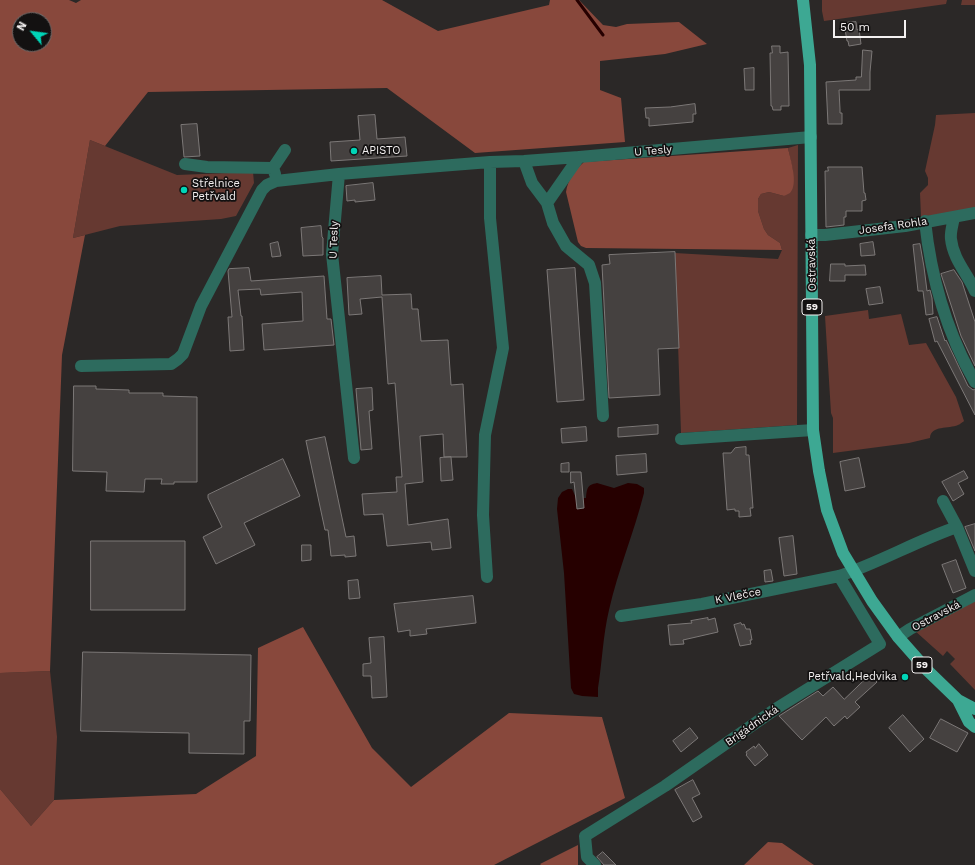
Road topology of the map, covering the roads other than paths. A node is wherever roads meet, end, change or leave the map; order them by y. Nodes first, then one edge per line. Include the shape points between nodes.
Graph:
1 (803, 0) edge
2 (811, 137) junction
3 (285, 150) dead end
4 (579, 157) junction
5 (524, 161) junction
6 (493, 162) junction
7 (185, 164) dead end
8 (273, 168) junction
9 (339, 174) junction
10 (276, 181) junction
11 (547, 203) junction
12 (975, 213) edge
13 (954, 217) junction
14 (925, 221) junction
15 (811, 235) junction
16 (975, 291) edge
17 (81, 366) dead end
18 (975, 382) edge
19 (603, 416) dead end
20 (813, 430) junction
21 (681, 439) dead end
22 (354, 458) dead end
23 (943, 501) dead end
24 (956, 527) junction
25 (854, 571) junction
26 (975, 571) edge
27 (839, 576) junction
28 (487, 577) dead end
29 (975, 596) edge
30 (621, 616) dead end
31 (898, 638) junction
32 (958, 700) junction
33 (975, 709) edge
34 (975, 727) edge
35 (595, 865) edge

1 - 2 main road, Ostravská / 59 via 810,66
2 - 4 street, U Tesly
2 - 15 main road, Ostravská / 59
3 - 8 street
4 - 5 street, U Tesly
4 - 11 street
5 - 6 street, U Tesly
5 - 11 street via 532,183
6 - 9 street, U Tesly
6 - 28 street via 490,218 503,348 485,435 483,515
7 - 8 street
8 - 10 street
9 - 10 street
9 - 22 street, U Tesly via 332,254
10 - 17 street via 267,184 262,190 201,306 183,354 178,359 171,364
11 - 19 street via 553,223 566,246 589,265 595,283
12 - 13 street, Josefa Rohla
13 - 14 street, Josefa Rohla
13 - 16 street via 951,238 954,255
14 - 15 street, Josefa Rohla via 905,226
14 - 18 street via 935,285 951,334
15 - 20 main road, Ostravská / 59
20 - 21 street
20 - 25 main road, Ostravská / 59 via 827,510 843,553
23 - 24 street
24 - 25 street
24 - 26 street
25 - 27 street, K Vlečce
25 - 31 main road, Ostravská / 59
27 - 30 street, K Vlečce via 702,604
27 - 35 street, Brigádnická via 880,644 777,708 665,786 585,836 587,858
29 - 31 street, Ostravská via 910,629
31 - 32 main road, Ostravská / 59
32 - 33 main road, Ostravská / 59
32 - 34 main road, Ostravská / 59 via 969,722

